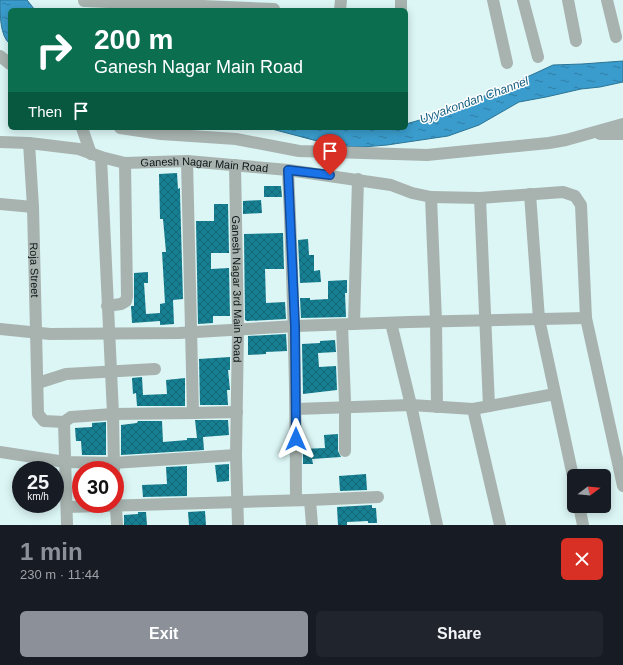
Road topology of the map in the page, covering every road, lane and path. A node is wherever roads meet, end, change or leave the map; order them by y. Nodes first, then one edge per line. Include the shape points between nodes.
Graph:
1 (493, 0) edge
2 (523, 0) edge
3 (568, 0) edge
4 (607, 0) edge
5 (84, 4) edge
6 (274, 6) edge
7 (173, 8) edge
8 (240, 8) edge
9 (616, 37) dead end
10 (576, 41) dead end
11 (0, 56) edge
12 (538, 57) dead end
13 (8, 62) edge
14 (507, 63) dead end
15 (623, 124) edge
16 (83, 130) edge
17 (134, 130) edge
18 (584, 134) junction
19 (623, 134) edge
20 (0, 142) edge
21 (29, 144) junction
22 (96, 155) junction
23 (187, 161) junction
24 (125, 163) junction
25 (235, 165) junction
26 (288, 170) junction
27 (358, 179) junction
28 (530, 194) junction
29 (430, 197) junction
30 (480, 198) junction
31 (0, 204) edge
32 (33, 207) junction
33 (107, 306) junction
34 (586, 318) junction
35 (539, 319) junction
36 (436, 321) junction
37 (486, 321) junction
38 (391, 323) junction
39 (354, 324) junction
40 (342, 325) junction
41 (295, 326) junction
42 (0, 329) edge
43 (238, 330) junction
44 (36, 333) junction
45 (191, 333) junction
46 (109, 334) junction
47 (155, 369) dead end
48 (110, 371) junction
49 (38, 383) junction
50 (555, 394) junction
51 (411, 405) junction
52 (489, 406) junction
53 (437, 407) junction
54 (345, 408) junction
55 (296, 409) junction
56 (473, 409) junction
57 (237, 412) junction
58 (193, 413) junction
59 (113, 414) junction
60 (64, 422) junction
61 (345, 451) dead end
62 (0, 452) edge
63 (236, 455) junction
64 (113, 461) edge
65 (65, 462) junction
66 (72, 463) edge
67 (124, 465) edge
68 (571, 469) edge
69 (623, 486) edge
70 (378, 497) dead end
71 (296, 500) junction
72 (310, 500) junction
73 (238, 501) junction
74 (124, 506) edge
75 (66, 507) junction
76 (72, 507) edge
77 (116, 513) edge
78 (580, 513) edge
79 (67, 525) edge
80 (117, 525) edge
81 (238, 525) edge
82 (312, 525) edge
83 (437, 525) edge
84 (500, 525) edge
85 (583, 525) edge

1 - 14 street
2 - 12 street
3 - 10 street
4 - 9 street
5 - 7 street
6 - 8 street
11 - 13 street
15 - 18 street
16 - 22 street
17 - 18 street via 236,139 299,151 427,155 566,140
18 - 19 street
20 - 21 street, Ganesh Nagar Main Road
21 - 22 street, Ganesh Nagar Main Road via 79,149
21 - 32 street, Roja Street
22 - 24 street, Ganesh Nagar Main Road
22 - 33 street
23 - 24 street, Ganesh Nagar Main Road
23 - 25 street, Ganesh Nagar Main Road
23 - 45 street
24 - 33 street via 127,296 122,304
25 - 26 street, Ganesh Nagar Main Road
25 - 43 street, Ganesh Nagar 3rd Main Road
26 - 27 street, Ganesh Nagar Main Road
26 - 41 street
27 - 29 street, Ganesh Nagar Main Road via 391,185
27 - 39 street
28 - 30 street, Ganesh Nagar Main Road
28 - 34 street, Ganesh Nagar Main Road via 563,192 575,196 581,205
28 - 35 street
29 - 30 street, Ganesh Nagar Main Road
29 - 36 street
30 - 37 street
31 - 32 street
32 - 44 street, Roja Street
33 - 46 street
34 - 35 street
34 - 69 street
35 - 37 street
35 - 50 street
36 - 37 street
36 - 38 street
36 - 53 street
37 - 52 street
38 - 39 street
38 - 51 street
39 - 40 street
40 - 41 street
40 - 54 street
41 - 43 street
41 - 55 street
42 - 44 street
43 - 45 street
43 - 57 street, Ganesh Nagar 3rd Main Road
44 - 46 street
44 - 49 street, Roja Street
45 - 46 street
45 - 58 street
46 - 48 street
47 - 48 street
48 - 49 street via 66,374
48 - 59 street
49 - 60 street, Roja Street via 38,414 44,422
50 - 52 street
50 - 68 street
51 - 53 street
51 - 54 street
51 - 83 street
52 - 56 street
53 - 56 street
54 - 55 street
54 - 61 street
55 - 71 street
56 - 84 street
57 - 58 street
57 - 63 street, Ganesh Nagar 3rd Main Road
58 - 59 street
59 - 60 street via 72,417
59 - 64 street
60 - 65 street
62 - 65 street
63 - 67 street
63 - 73 street, Ganesh Nagar 3rd Main Road
65 - 66 street
65 - 75 street
70 - 72 street
71 - 72 street
71 - 73 street
72 - 82 street
73 - 74 street
73 - 81 street, Ganesh Nagar 3rd Main Road
75 - 76 street
75 - 79 street
77 - 80 street
78 - 85 street

